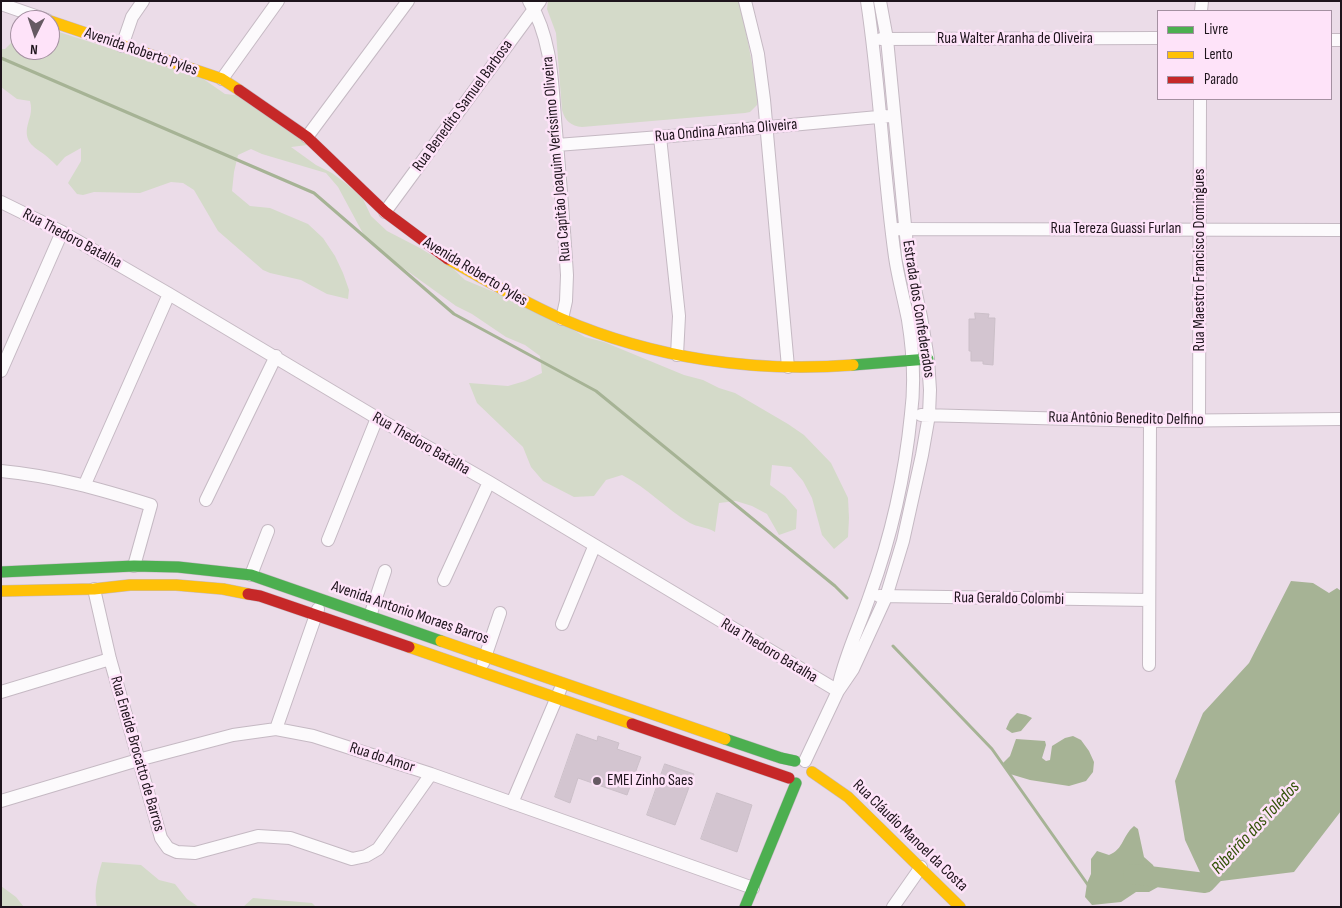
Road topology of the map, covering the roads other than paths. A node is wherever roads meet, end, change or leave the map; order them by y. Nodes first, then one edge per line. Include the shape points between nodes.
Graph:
1 (143, 1) edge
2 (278, 1) edge
3 (408, 1) edge
4 (745, 1) edge
5 (866, 1) edge
6 (880, 1) edge
7 (7, 4) edge
8 (534, 4) edge
9 (21, 10) edge
10 (60, 25) edge
11 (1157, 38) edge
12 (887, 39) junction
13 (872, 40) junction
14 (122, 46) junction
15 (222, 79) junction
16 (1200, 100) edge
17 (894, 116) junction
18 (881, 117) junction
19 (766, 127) junction
20 (307, 137) junction
21 (660, 138) junction
22 (558, 145) junction
23 (1, 202) edge
24 (385, 212) junction
25 (905, 228) junction
26 (892, 229) junction
27 (1200, 229) junction
28 (1341, 230) edge
29 (62, 232) junction
30 (169, 294) junction
31 (562, 319) junction
32 (677, 355) junction
33 (276, 356) junction
34 (928, 359) junction
35 (913, 360) junction
36 (788, 367) junction
37 (1, 371) edge
38 (911, 414) junction
39 (928, 415) junction
40 (377, 418) junction
41 (1341, 419) edge
42 (1150, 421) junction
43 (1199, 421) junction
44 (1, 471) edge
45 (489, 482) junction
46 (84, 484) junction
47 (206, 500) dead end
48 (268, 532) dead end
49 (328, 540) dead end
50 (594, 546) junction
51 (134, 566) junction
52 (1, 572) edge
53 (385, 572) dead end
54 (251, 575) junction
55 (444, 580) dead end
56 (94, 590) junction
57 (1, 591) edge
58 (870, 594) junction
59 (886, 597) junction
60 (321, 599) junction
61 (1149, 600) junction
62 (500, 613) dead end
63 (316, 616) junction
64 (370, 616) junction
65 (562, 624) dead end
66 (486, 656) junction
67 (110, 659) junction
68 (1149, 665) dead end
69 (480, 673) junction
70 (563, 683) junction
71 (838, 691) junction
72 (1, 692) edge
73 (556, 699) junction
74 (276, 729) junction
75 (138, 760) junction
76 (804, 765) junction
77 (431, 774) junction
78 (792, 781) junction
79 (1, 801) edge
80 (512, 803) junction
81 (921, 867) junction
82 (754, 888) junction
83 (745, 907) edge
84 (893, 907) edge
85 (960, 907) edge

1 - 14 street via 132,17
2 - 15 street
3 - 20 street
4 - 19 street via 758,54
5 - 13 street, Estrada dos Confederados
6 - 12 street, Estrada dos Confederados
7 - 9 street, Avenida Roberto Pyles
8 - 22 street, Rua Capitão Joaquim Veríssimo Oliveira via 549,53
8 - 24 street, Rua Benedito Samuel Barbosa
10 - 14 street, Avenida Roberto Pyles
11 - 12 street, Rua Walter Aranha de Oliveira
12 - 13 street, Rua Walter Aranha de Oliveira
12 - 17 street, Estrada dos Confederados
13 - 18 street, Estrada dos Confederados
14 - 15 street, Avenida Roberto Pyles
15 - 20 street, Avenida Roberto Pyles
16 - 27 street, Rua Maestro Francisco Domingues
17 - 18 street, Rua Ondina Aranha Oliveira
17 - 25 street, Estrada dos Confederados
18 - 19 street, Rua Ondina Aranha Oliveira
18 - 26 street, Estrada dos Confederados
19 - 21 street, Rua Ondina Aranha Oliveira
19 - 36 street
20 - 24 street, Avenida Roberto Pyles
21 - 22 street, Rua Ondina Aranha Oliveira
21 - 32 street via 679,316
22 - 31 street, Rua Capitão Joaquim Veríssimo Oliveira via 567,275
23 - 29 street, Rua Thedoro Batalha
24 - 31 street, Avenida Roberto Pyles via 442,255
25 - 26 street, Rua Tereza Guassi Furlan
25 - 27 street, Rua Tereza Guassi Furlan
25 - 34 street, Estrada dos Confederados
26 - 35 street, Estrada dos Confederados
27 - 28 street, Rua Tereza Guassi Furlan
27 - 43 street, Rua Maestro Francisco Domingues
29 - 30 street, Rua Thedoro Batalha
29 - 37 street
30 - 33 street, Rua Thedoro Batalha
30 - 46 street
31 - 32 street, Avenida Roberto Pyles via 623,341
32 - 36 street, Avenida Roberto Pyles via 732,364
33 - 40 street, Rua Thedoro Batalha
33 - 47 street
34 - 35 street, Avenida Roberto Pyles
34 - 39 street, Estrada dos Confederados
35 - 36 street, Avenida Roberto Pyles
35 - 38 street, Estrada dos Confederados
38 - 39 street, Rua Antônio Benedito Delfino
38 - 58 street, Estrada dos Confederados via 888,539
39 - 42 street, Rua Antônio Benedito Delfino
39 - 59 street, Estrada dos Confederados via 903,541
40 - 45 street, Rua Thedoro Batalha
40 - 49 street
41 - 43 street, Rua Antônio Benedito Delfino
42 - 43 street, Rua Antônio Benedito Delfino
42 - 61 street
44 - 46 street
45 - 50 street, Rua Thedoro Batalha
45 - 55 street
46 - 51 street via 150,504
48 - 54 street
50 - 65 street
50 - 71 street, Rua Thedoro Batalha
51 - 52 street, Avenida Antonio Moraes Barros
51 - 54 street, Avenida Antonio Moraes Barros
53 - 64 street
54 - 60 street, Avenida Antonio Moraes Barros
56 - 57 street, Avenida Antonio Moraes Barros
56 - 63 street, Avenida Antonio Moraes Barros via 130,585 223,589 260,596
56 - 67 street, Rua Eneide Brocatto de Barros
58 - 59 street, Rua Geraldo Colombi
58 - 71 street, Estrada dos Confederados via 844,664
59 - 61 street, Rua Geraldo Colombi
59 - 71 street, Estrada dos Confederados via 853,669
60 - 63 street
60 - 64 street, Avenida Antonio Moraes Barros
61 - 68 street
62 - 66 street
63 - 69 street, Avenida Antonio Moraes Barros
63 - 74 street
64 - 66 street, Avenida Antonio Moraes Barros
66 - 69 street
66 - 70 street, Avenida Antonio Moraes Barros
67 - 72 street
67 - 75 street, Rua Eneide Brocatto de Barros
69 - 73 street, Avenida Antonio Moraes Barros
70 - 73 street
70 - 76 street, Avenida Antonio Moraes Barros
71 - 76 street, Estrada dos Confederados
73 - 78 street, Avenida Antonio Moraes Barros
73 - 80 street
74 - 75 street, Rua do Amor via 233,735
74 - 77 street, Rua do Amor via 313,736
75 - 77 street, Rua Eneide Brocatto de Barros via 161,838 168,848 177,852 195,852 258,836 290,838 352,859 366,856 378,849
75 - 79 street, Rua do Amor
76 - 78 street via 789,767
76 - 78 street via 811,776 806,782
76 - 81 street, Rua Cláudio Manoel da Costa via 848,797
77 - 80 street, Rua do Amor
78 - 82 street
80 - 82 street, Rua do Amor
81 - 84 street
81 - 85 street, Rua Cláudio Manoel da Costa
82 - 83 street

